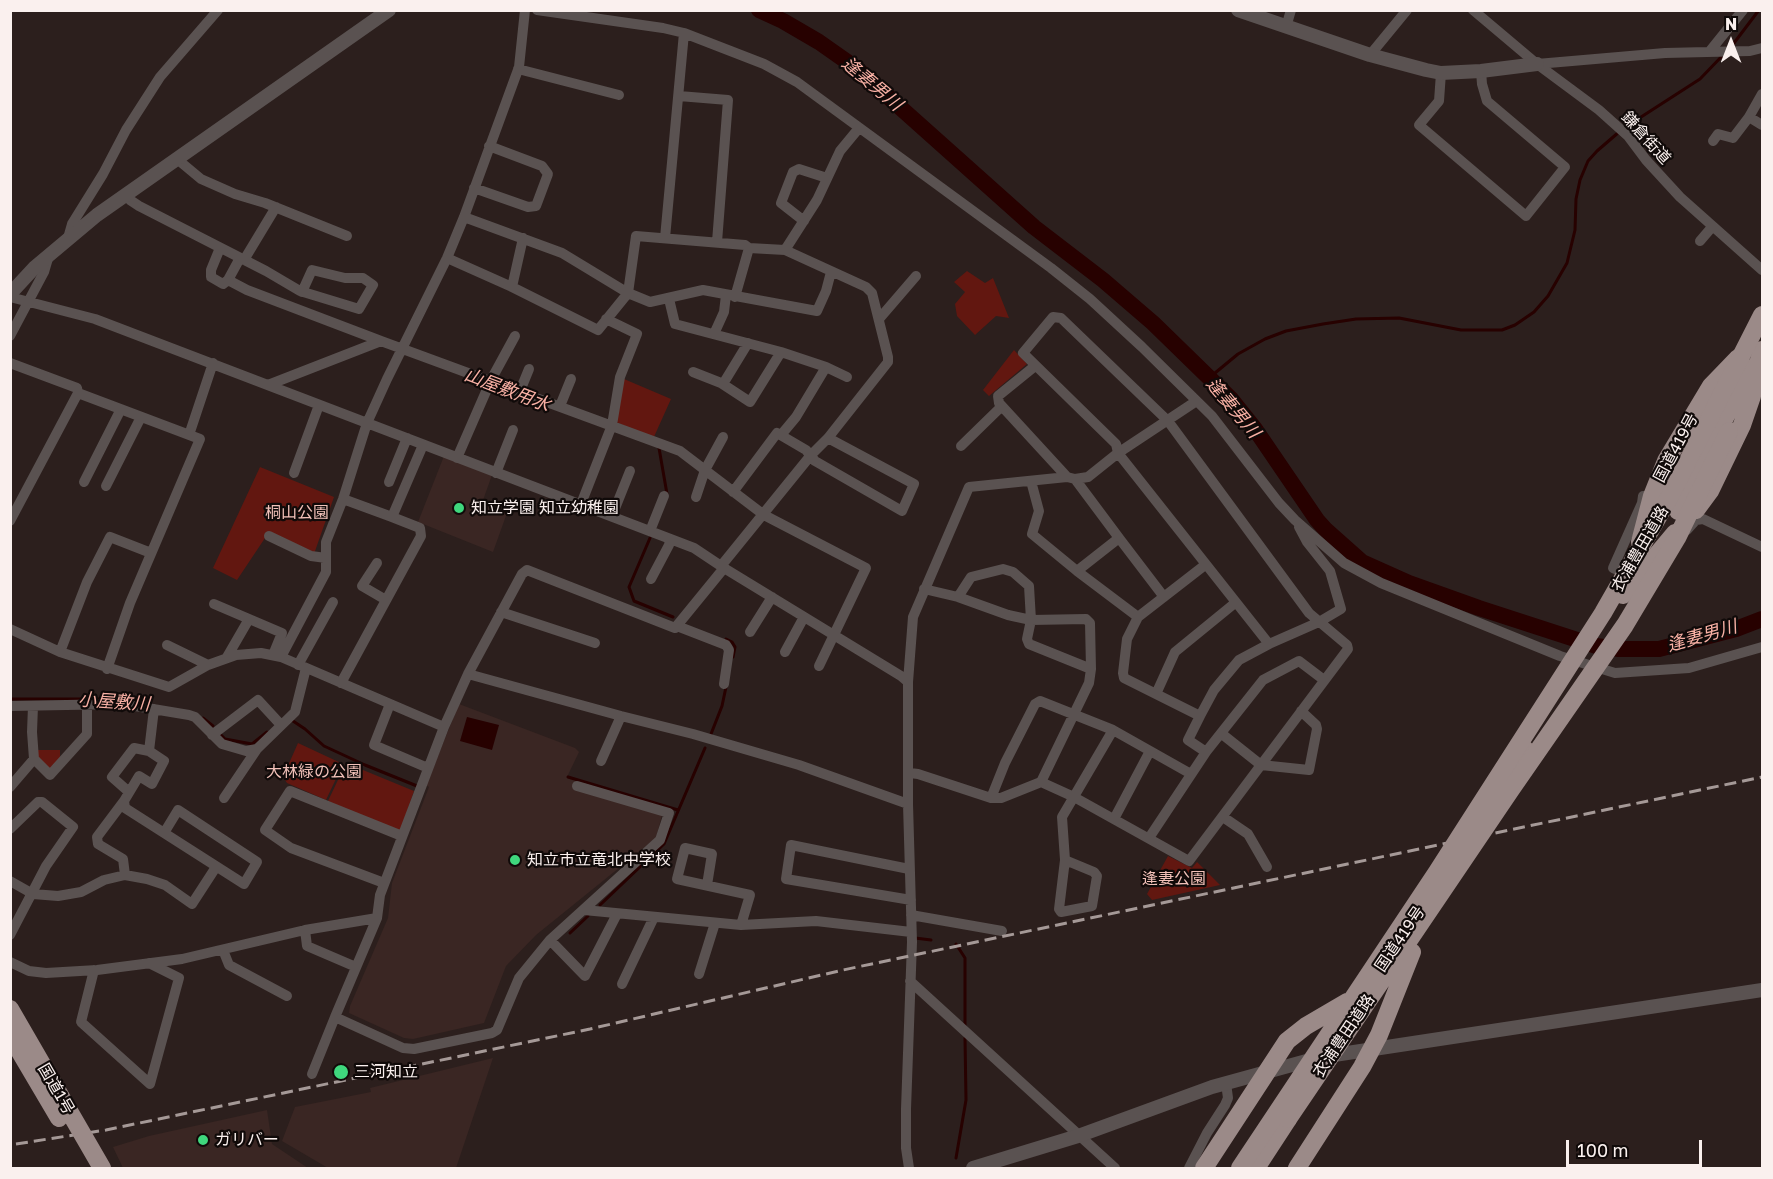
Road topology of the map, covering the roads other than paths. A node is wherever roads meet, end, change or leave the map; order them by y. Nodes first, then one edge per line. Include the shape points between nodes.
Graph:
1 (218, 10) edge
2 (389, 10) edge
3 (525, 10) edge
4 (537, 10) edge
5 (1238, 10) edge
6 (1291, 10) edge
7 (1407, 10) edge
8 (1473, 10) edge
9 (1743, 10) edge
10 (1286, 27) junction
11 (684, 33) junction
12 (1762, 48) edge
13 (1710, 51) junction
14 (1370, 55) junction
15 (1537, 64) junction
16 (518, 69) junction
17 (1481, 71) junction
18 (1441, 73) junction
19 (1762, 94) edge
20 (619, 95) dead end
21 (679, 96) junction
22 (1749, 117) junction
23 (1762, 125) edge
24 (859, 128) junction
25 (1713, 141) dead end
26 (489, 146) junction
27 (177, 159) junction
28 (827, 178) junction
29 (474, 188) junction
30 (127, 194) junction
31 (276, 207) junction
32 (464, 217) junction
33 (804, 221) junction
34 (1712, 227) junction
35 (347, 236) dead end
36 (68, 238) junction
37 (523, 238) junction
38 (665, 238) junction
39 (1700, 241) dead end
40 (717, 242) junction
41 (220, 248) junction
42 (749, 248) junction
43 (785, 250) junction
44 (49, 254) junction
45 (447, 258) junction
46 (242, 259) junction
47 (1762, 270) edge
48 (831, 272) junction
49 (916, 276) dead end
50 (228, 280) junction
51 (512, 287) junction
52 (302, 292) junction
53 (628, 293) junction
54 (10, 296) edge
55 (731, 296) junction
56 (669, 299) junction
57 (27, 303) junction
58 (1762, 316) edge
59 (606, 319) junction
60 (879, 319) junction
61 (714, 334) junction
62 (10, 336) edge
63 (515, 336) dead end
64 (381, 341) junction
65 (1762, 342) edge
66 (748, 343) junction
67 (403, 347) junction
68 (1762, 350) edge
69 (781, 352) junction
70 (10, 363) edge
71 (213, 363) junction
72 (1734, 364) junction
73 (1035, 366) junction
74 (826, 367) junction
75 (529, 369) dead end
76 (1756, 370) junction
77 (693, 372) dead end
78 (847, 378) dead end
79 (572, 379) dead end
80 (491, 380) junction
81 (723, 384) junction
82 (268, 385) junction
83 (520, 391) junction
84 (78, 393) junction
85 (1195, 402) junction
86 (319, 405) junction
87 (560, 406) junction
88 (1002, 406) junction
89 (121, 410) junction
90 (141, 417) junction
91 (1168, 421) junction
92 (367, 423) junction
93 (612, 425) junction
94 (513, 430) dead end
95 (189, 435) junction
96 (781, 435) junction
97 (723, 437) dead end
98 (407, 438) junction
99 (828, 438) junction
100 (423, 445) junction
101 (962, 446) dead end
102 (1118, 453) junction
103 (811, 455) junction
104 (457, 458) junction
105 (705, 470) junction
106 (630, 471) dead end
107 (294, 473) dead end
108 (496, 473) junction
109 (1071, 478) junction
110 (1031, 481) junction
111 (84, 482) dead end
112 (389, 482) dead end
113 (106, 486) dead end
114 (733, 492) junction
115 (1644, 492) dead end
116 (664, 496) dead end
117 (696, 497) dead end
118 (343, 499) junction
119 (581, 504) junction
120 (764, 515) junction
121 (612, 516) junction
122 (392, 517) junction
123 (1295, 520) junction
124 (10, 521) edge
125 (650, 531) junction
126 (269, 536) dead end
127 (670, 538) junction
128 (1119, 538) junction
129 (1762, 547) edge
130 (151, 553) junction
131 (326, 558) junction
132 (377, 564) dead end
133 (1344, 564) junction
134 (1205, 565) junction
135 (723, 567) junction
136 (1077, 571) junction
137 (1623, 572) dead end
138 (651, 579) dead end
139 (1642, 580) dead end
140 (1335, 588) junction
141 (924, 589) junction
142 (1623, 595) junction
143 (772, 597) junction
144 (958, 597) junction
145 (1164, 597) junction
146 (386, 600) junction
147 (333, 602) dead end
148 (1235, 603) junction
149 (213, 604) dead end
150 (501, 612) junction
151 (804, 617) junction
152 (1138, 617) junction
153 (249, 619) junction
154 (1031, 620) junction
155 (1319, 622) junction
156 (677, 626) junction
157 (10, 629) edge
158 (750, 632) dead end
159 (834, 634) junction
160 (594, 643) dead end
161 (1269, 644) junction
162 (167, 645) dead end
163 (1762, 647) edge
164 (60, 652) junction
165 (785, 652) dead end
166 (277, 656) junction
167 (227, 657) junction
168 (208, 665) junction
169 (302, 666) junction
170 (819, 666) dead end
171 (107, 669) junction
172 (1091, 669) junction
173 (468, 674) junction
174 (1324, 680) junction
175 (908, 682) junction
176 (341, 683) junction
177 (723, 684) dead end
178 (1156, 694) junction
179 (87, 704) junction
180 (390, 704) junction
181 (10, 705) edge
182 (33, 705) junction
183 (154, 709) junction
184 (1301, 711) junction
185 (1075, 715) junction
186 (621, 716) junction
187 (1200, 716) junction
188 (281, 725) junction
189 (444, 727) junction
190 (1113, 730) junction
191 (1222, 734) junction
192 (212, 735) junction
193 (256, 748) junction
194 (149, 751) junction
195 (1150, 751) junction
196 (1206, 752) junction
197 (34, 759) junction
198 (601, 762) dead end
199 (1261, 765) junction
200 (428, 768) junction
201 (910, 773) junction
202 (1191, 774) junction
203 (1041, 782) junction
204 (1505, 783) junction
205 (577, 786) dead end
206 (10, 787) edge
207 (126, 796) junction
208 (1074, 797) junction
209 (224, 798) dead end
210 (991, 798) junction
211 (908, 804) junction
212 (1223, 817) junction
213 (1114, 819) junction
214 (10, 829) edge
215 (164, 833) junction
216 (402, 836) junction
217 (1149, 838) junction
218 (1065, 860) junction
219 (216, 867) junction
220 (1267, 867) dead end
221 (909, 869) junction
222 (125, 875) junction
223 (1439, 880) dead end
224 (10, 881) edge
225 (384, 884) junction
226 (707, 885) dead end
227 (33, 894) junction
228 (911, 900) junction
229 (1433, 904) junction
230 (584, 910) junction
231 (617, 914) junction
232 (911, 915) junction
233 (654, 917) junction
234 (376, 918) junction
235 (715, 923) junction
236 (741, 925) junction
237 (305, 930) junction
238 (1002, 931) dead end
239 (911, 932) junction
240 (10, 935) edge
241 (550, 940) junction
242 (223, 950) junction
243 (10, 962) edge
244 (149, 963) junction
245 (356, 967) junction
246 (94, 970) junction
247 (699, 974) dead end
248 (910, 981) junction
249 (622, 984) dead end
250 (1762, 990) edge
251 (287, 996) dead end
252 (1351, 1000) junction
253 (10, 1009) edge
254 (335, 1017) junction
255 (10, 1035) edge
256 (1321, 1057) junction
257 (312, 1074) dead end
258 (1226, 1083) junction
259 (1078, 1136) junction
260 (89, 1168) edge
261 (102, 1168) edge
262 (909, 1168) edge
263 (973, 1168) edge
264 (1115, 1168) edge
265 (1189, 1168) edge
266 (1204, 1168) edge
267 (1240, 1168) edge
268 (1256, 1168) edge
269 (1297, 1168) edge

1 - 36 street via 160,77 72,224
2 - 27 street
3 - 16 street
4 - 11 street
5 - 10 street
6 - 10 street
7 - 14 street
8 - 15 street, 鎌倉街道
9 - 13 street
10 - 14 street
11 - 21 street
11 - 24 street via 754,60 797,82
12 - 13 street
13 - 15 street
14 - 18 street
15 - 17 street
15 - 34 street, 鎌倉街道 via 1628,136 1646,160
16 - 20 street
16 - 26 street
17 - 18 street
17 - 18 street via 1487,101 1565,166 1526,216 1419,125 1439,101
19 - 22 street
21 - 38 street
21 - 40 street via 728,100
22 - 23 street
22 - 25 street via 1733,138 1718,134
24 - 28 street via 840,151
24 - 85 street via 1090,299
26 - 29 street
26 - 29 street via 542,166 548,174 536,206 528,207
27 - 30 street
27 - 31 street via 201,179
28 - 33 street
28 - 33 street via 799,169 793,172 781,203
29 - 32 street
30 - 36 street
30 - 41 street via 139,206
31 - 35 street
31 - 46 street
32 - 37 street
32 - 45 street
33 - 43 street
34 - 39 street
34 - 47 street, 鎌倉街道
36 - 44 street
37 - 51 street
37 - 53 street via 562,253
38 - 40 street
38 - 53 street via 636,236
40 - 42 street
41 - 46 street
41 - 50 street via 210,270 211,278 223,284
42 - 43 street
42 - 55 street
43 - 48 street
44 - 54 street
44 - 57 street
45 - 51 street
45 - 67 street
46 - 50 street
46 - 52 street
48 - 55 street via 817,311
48 - 60 street via 866,287 872,293
49 - 60 street
50 - 64 street
51 - 59 street via 597,330
52 - 52 street via 359,309 373,285 363,278 312,270
53 - 56 street via 650,302
53 - 59 street
54 - 57 street
55 - 56 street via 703,290
55 - 61 street
56 - 61 street via 675,324
57 - 62 street
57 - 71 street via 95,319
58 - 72 highway, 国道419号
58 - 204 highway, 衣浦豊田道路, bridge via 1654,525
59 - 93 street via 637,334 620,378
60 - 99 street via 888,362
61 - 66 street
63 - 80 street
64 - 67 street
64 - 82 street
65 - 204 highway, 衣浦豊田道路, bridge via 1678,512 1628,599
66 - 69 street
66 - 81 street
67 - 80 street
67 - 92 street
68 - 76 highway, 国道419号
69 - 74 street
69 - 81 street via 750,402
70 - 84 street via 77,388
71 - 82 street
71 - 95 street
72 - 142 highway, 国道419号 via 1711,386 1662,470
72 - 204 highway, 衣浦豊田道路, bridge via 1520,733
73 - 88 street via 998,396
73 - 91 street via 1023,353 1053,317 1061,318
73 - 102 street via 1116,444
74 - 78 street
74 - 96 street
75 - 83 street
76 - 142 highway, 国道419号 via 1749,407 1710,491
76 - 204 highway, 衣浦豊田道路, bridge via 1696,502 1649,587 1566,712
77 - 81 street
79 - 87 street
80 - 83 street
80 - 104 street
82 - 86 street
83 - 87 street
84 - 89 street
84 - 124 street
85 - 91 street
85 - 123 street via 1212,416
86 - 92 street
86 - 107 street
87 - 93 street
88 - 101 street
88 - 109 street
89 - 90 street
89 - 111 street
90 - 95 street
90 - 113 street
91 - 102 street
91 - 155 street
92 - 98 street
92 - 118 street
93 - 105 street via 680,451
93 - 119 street
94 - 108 street
95 - 130 street via 200,439
96 - 103 street
96 - 114 street via 777,433
97 - 105 street
98 - 100 street
98 - 112 street
99 - 103 street
99 - 103 street via 914,484 902,511 815,461
100 - 104 street
100 - 122 street
102 - 109 street via 1088,477
102 - 134 street
103 - 120 street
104 - 108 street
105 - 114 street
105 - 117 street
106 - 121 street
108 - 119 street
109 - 110 street
109 - 128 street
110 - 136 street via 1039,511 1032,534
110 - 141 street via 969,487
114 - 120 street
115 - 137 street via 1612,568
116 - 125 street
118 - 122 street
118 - 131 street via 326,542
119 - 121 street
120 - 135 street
120 - 159 street via 866,568
121 - 125 street
122 - 146 street via 420,528 422,533
123 - 133 street
123 - 140 street via 1330,571
125 - 127 street
126 - 131 street via 311,556
127 - 135 street
127 - 138 street
128 - 136 street
128 - 145 street
129 - 139 street via 1703,519 1696,520 1655,586
130 - 164 street via 110,537 87,582
130 - 171 street
131 - 166 street via 326,572
132 - 146 street via 362,586
133 - 140 street
133 - 163 street via 1427,603 1560,656 1615,673 1689,668
134 - 145 street
134 - 148 street
135 - 143 street
135 - 156 street
136 - 152 street
140 - 155 street via 1341,609
141 - 144 street
141 - 175 street via 913,617
142 - 204 highway, 国道419号
143 - 151 street
143 - 158 street
144 - 154 street
144 - 154 street via 971,577 1003,569 1013,572 1029,586
145 - 152 street
146 - 176 street
147 - 169 street
148 - 161 street
148 - 178 street via 1175,652
149 - 153 street
150 - 156 street via 527,570
150 - 160 street
150 - 173 street
151 - 159 street
151 - 165 street
152 - 178 street via 1127,639 1124,678
153 - 166 street via 282,633
153 - 167 street
154 - 172 street via 1029,644
154 - 172 street via 1086,619 1090,623
155 - 161 street
155 - 174 street via 1348,649
156 - 177 street via 726,645 729,650
157 - 164 street
159 - 170 street
159 - 175 street
161 - 187 street via 1239,660 1214,690
162 - 168 street
164 - 171 street
166 - 167 street via 261,653
166 - 169 street
167 - 168 street
168 - 171 street via 169,687
169 - 176 street
169 - 188 street via 295,712
172 - 185 street
173 - 186 street
173 - 189 street
174 - 184 street
174 - 191 street via 1299,661 1263,680
175 - 201 street
176 - 180 street
178 - 187 street
179 - 182 street
179 - 183 street
179 - 197 street via 87,734 51,775
180 - 189 street
180 - 200 street via 374,745
181 - 182 street
182 - 197 street
183 - 192 street via 195,717
183 - 194 street
184 - 199 street
184 - 199 street via 1317,729 1309,770
185 - 190 street
185 - 203 street
185 - 210 street via 1040,701 1035,704
186 - 198 street
186 - 211 street via 799,765
187 - 196 street via 1188,740
188 - 192 street via 258,700
188 - 193 street
189 - 200 street
190 - 195 street
190 - 208 street
191 - 196 street
191 - 199 street
192 - 193 street via 236,750
193 - 209 street
194 - 207 street via 134,748 112,777
194 - 207 street via 164,761 152,784 139,776
195 - 202 street
195 - 213 street
196 - 202 street
197 - 206 street
199 - 212 street
200 - 216 street
201 - 210 street
201 - 211 street
202 - 217 street
203 - 208 street
203 - 210 street
204 - 229 highway, 衣浦豊田道路, bridge
204 - 252 highway, 衣浦豊田道路, bridge
205 - 230 street via 669,813 660,840
207 - 215 street via 125,808
207 - 222 street via 97,837 98,844 123,859
208 - 213 street
208 - 218 street via 1062,817
211 - 221 street
212 - 217 street via 1189,861
212 - 220 street via 1248,834
213 - 217 street
214 - 227 street via 38,802 73,828 46,866
215 - 219 street
215 - 219 street via 178,810 257,862 244,884
216 - 225 street
216 - 225 street via 290,790 265,830 291,848
218 - 218 street via 1059,909 1061,912 1092,906 1097,876
219 - 222 street via 192,904 165,885
221 - 228 street
221 - 228 street via 791,845 786,879
222 - 227 street via 58,896
223 - 256 highway, 国道419号
224 - 227 street
225 - 234 street
226 - 236 street via 750,895
227 - 240 street
228 - 232 street
229 - 268 highway, 衣浦豊田道路, bridge
229 - 269 highway, 衣浦豊田道路, bridge via 1366,1059
230 - 231 street
230 - 241 street
231 - 233 street
231 - 241 street via 585,976
232 - 238 street
232 - 239 street
233 - 235 street
233 - 249 street
234 - 237 street
234 - 245 street
235 - 236 street
235 - 247 street
236 - 239 street via 816,921
237 - 242 street
237 - 245 street via 307,946
239 - 248 street
241 - 254 street via 519,978 497,1030 492,1033 403,1048
242 - 244 street
242 - 251 street via 229,965
243 - 246 street via 29,971 46,973
244 - 246 street
244 - 246 street via 179,978 150,1084 81,1022
245 - 254 street
248 - 259 street
248 - 262 street via 906,1109
250 - 256 street
252 - 266 highway, 衣浦豊田道路, bridge via 1287,1041
252 - 267 highway, 衣浦豊田道路, bridge
253 - 261 highway, 国道1号, bridge
254 - 257 street
255 - 260 highway, 国道1号, bridge
256 - 258 street
258 - 259 street
258 - 265 street via 1225,1105
259 - 263 street
259 - 264 street

